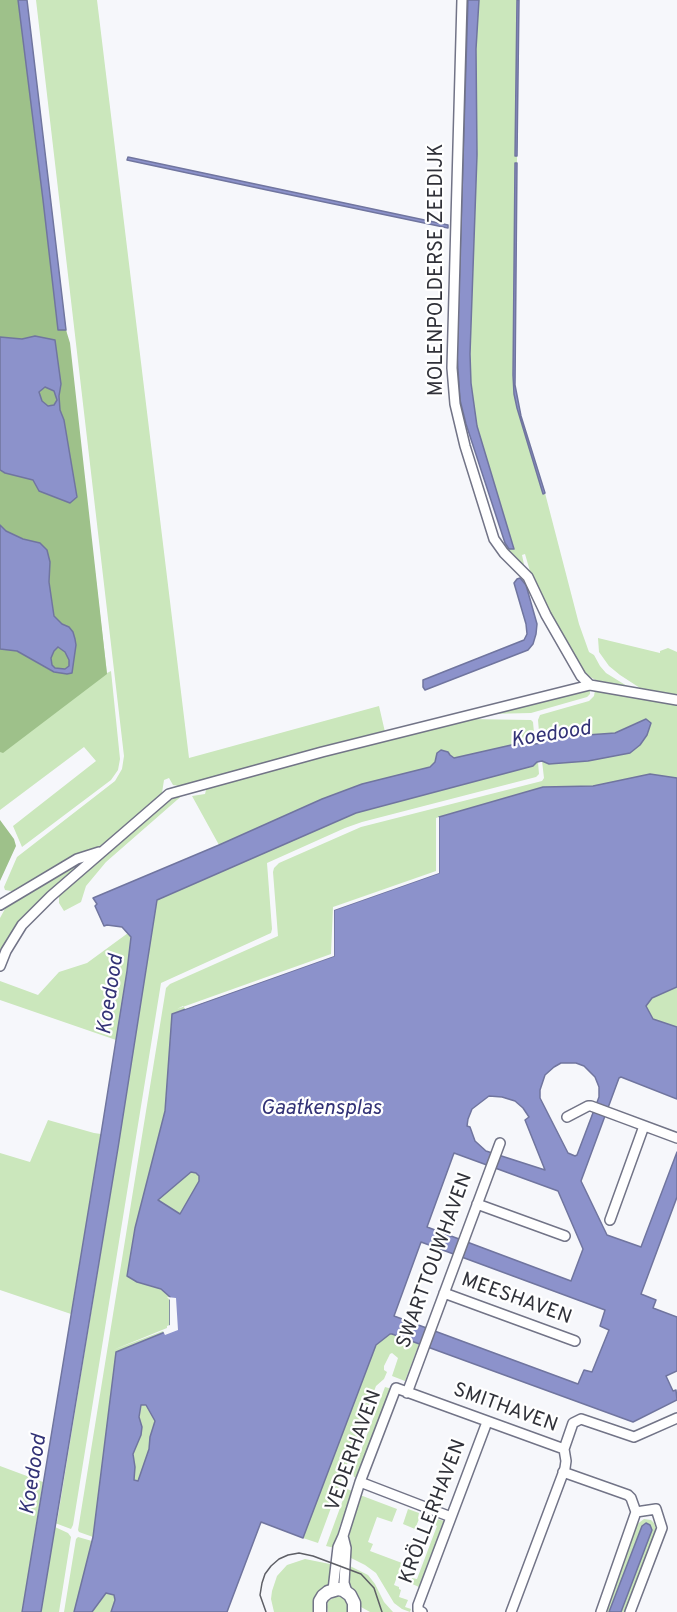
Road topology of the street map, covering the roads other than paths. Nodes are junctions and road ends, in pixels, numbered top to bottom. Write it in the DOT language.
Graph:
graph roads {
  1 [pos="462,0"];
  2 [pos="590,685"];
  3 [pos="677,700"];
  4 [pos="101,851"];
  5 [pos="0,905"];
  6 [pos="0,966"];
  7 [pos="567,1117"];
  8 [pos="644,1126"];
  9 [pos="677,1138"];
  10 [pos="498,1147"];
  11 [pos="477,1204"];
  12 [pos="610,1220"];
  13 [pos="565,1236"];
  14 [pos="444,1293"];
  15 [pos="575,1341"];
  16 [pos="407,1393"];
  17 [pos="677,1418"];
  18 [pos="487,1422"];
  19 [pos="564,1449"];
  20 [pos="563,1472"];
  21 [pos="360,1482"];
  22 [pos="636,1512"];
  23 [pos="451,1517"];
  24 [pos="343,1536"];
  25 [pos="333,1590"];
  26 [pos="347,1592"];
  27 [pos="357,1610"];
  28 [pos="320,1612"];
  29 [pos="422,1612"];
  30 [pos="511,1612"];
  31 [pos="601,1612"];
  32 [pos="630,1612"];
  1 -- 2 [label="street, MOLENPOLDERSE ZEEDIJK"];
  2 -- 3 [label="street"];
  2 -- 4 [label="street"];
  4 -- 5 [label="street"];
  4 -- 6 [label="street"];
  7 -- 8 [label="street"];
  8 -- 9 [label="street"];
  8 -- 12 [label="street"];
  10 -- 11 [label="street, SWARTTOUWHAVEN"];
  11 -- 13 [label="street"];
  11 -- 14 [label="street, SWARTTOUWHAVEN"];
  14 -- 15 [label="street, MEESHAVEN"];
  14 -- 16 [label="street, SWARTTOUWHAVEN"];
  16 -- 18 [label="street, SMITHAVEN"];
  16 -- 21 [label="street, VEDERHAVEN"];
  17 -- 19 [label="street"];
  18 -- 19 [label="street, SMITHAVEN"];
  18 -- 23 [label="street, KRÖLLERHAVEN"];
  19 -- 20 [label="street, SMITHAVEN"];
  20 -- 22 [label="street"];
  20 -- 30 [label="street, SMITHAVEN"];
  21 -- 23 [label="street"];
  21 -- 24 [label="street, VEDERHAVEN"];
  22 -- 31 [label="street"];
  22 -- 32 [label="street"];
  23 -- 29 [label="street, KRÖLLERHAVEN"];
  24 -- 25 [label="street, VEDERHAVEN"];
  24 -- 26 [label="street, VEDERHAVEN"];
  25 -- 26 [label="street"];
  25 -- 28 [label="street"];
  26 -- 27 [label="street"];
}
